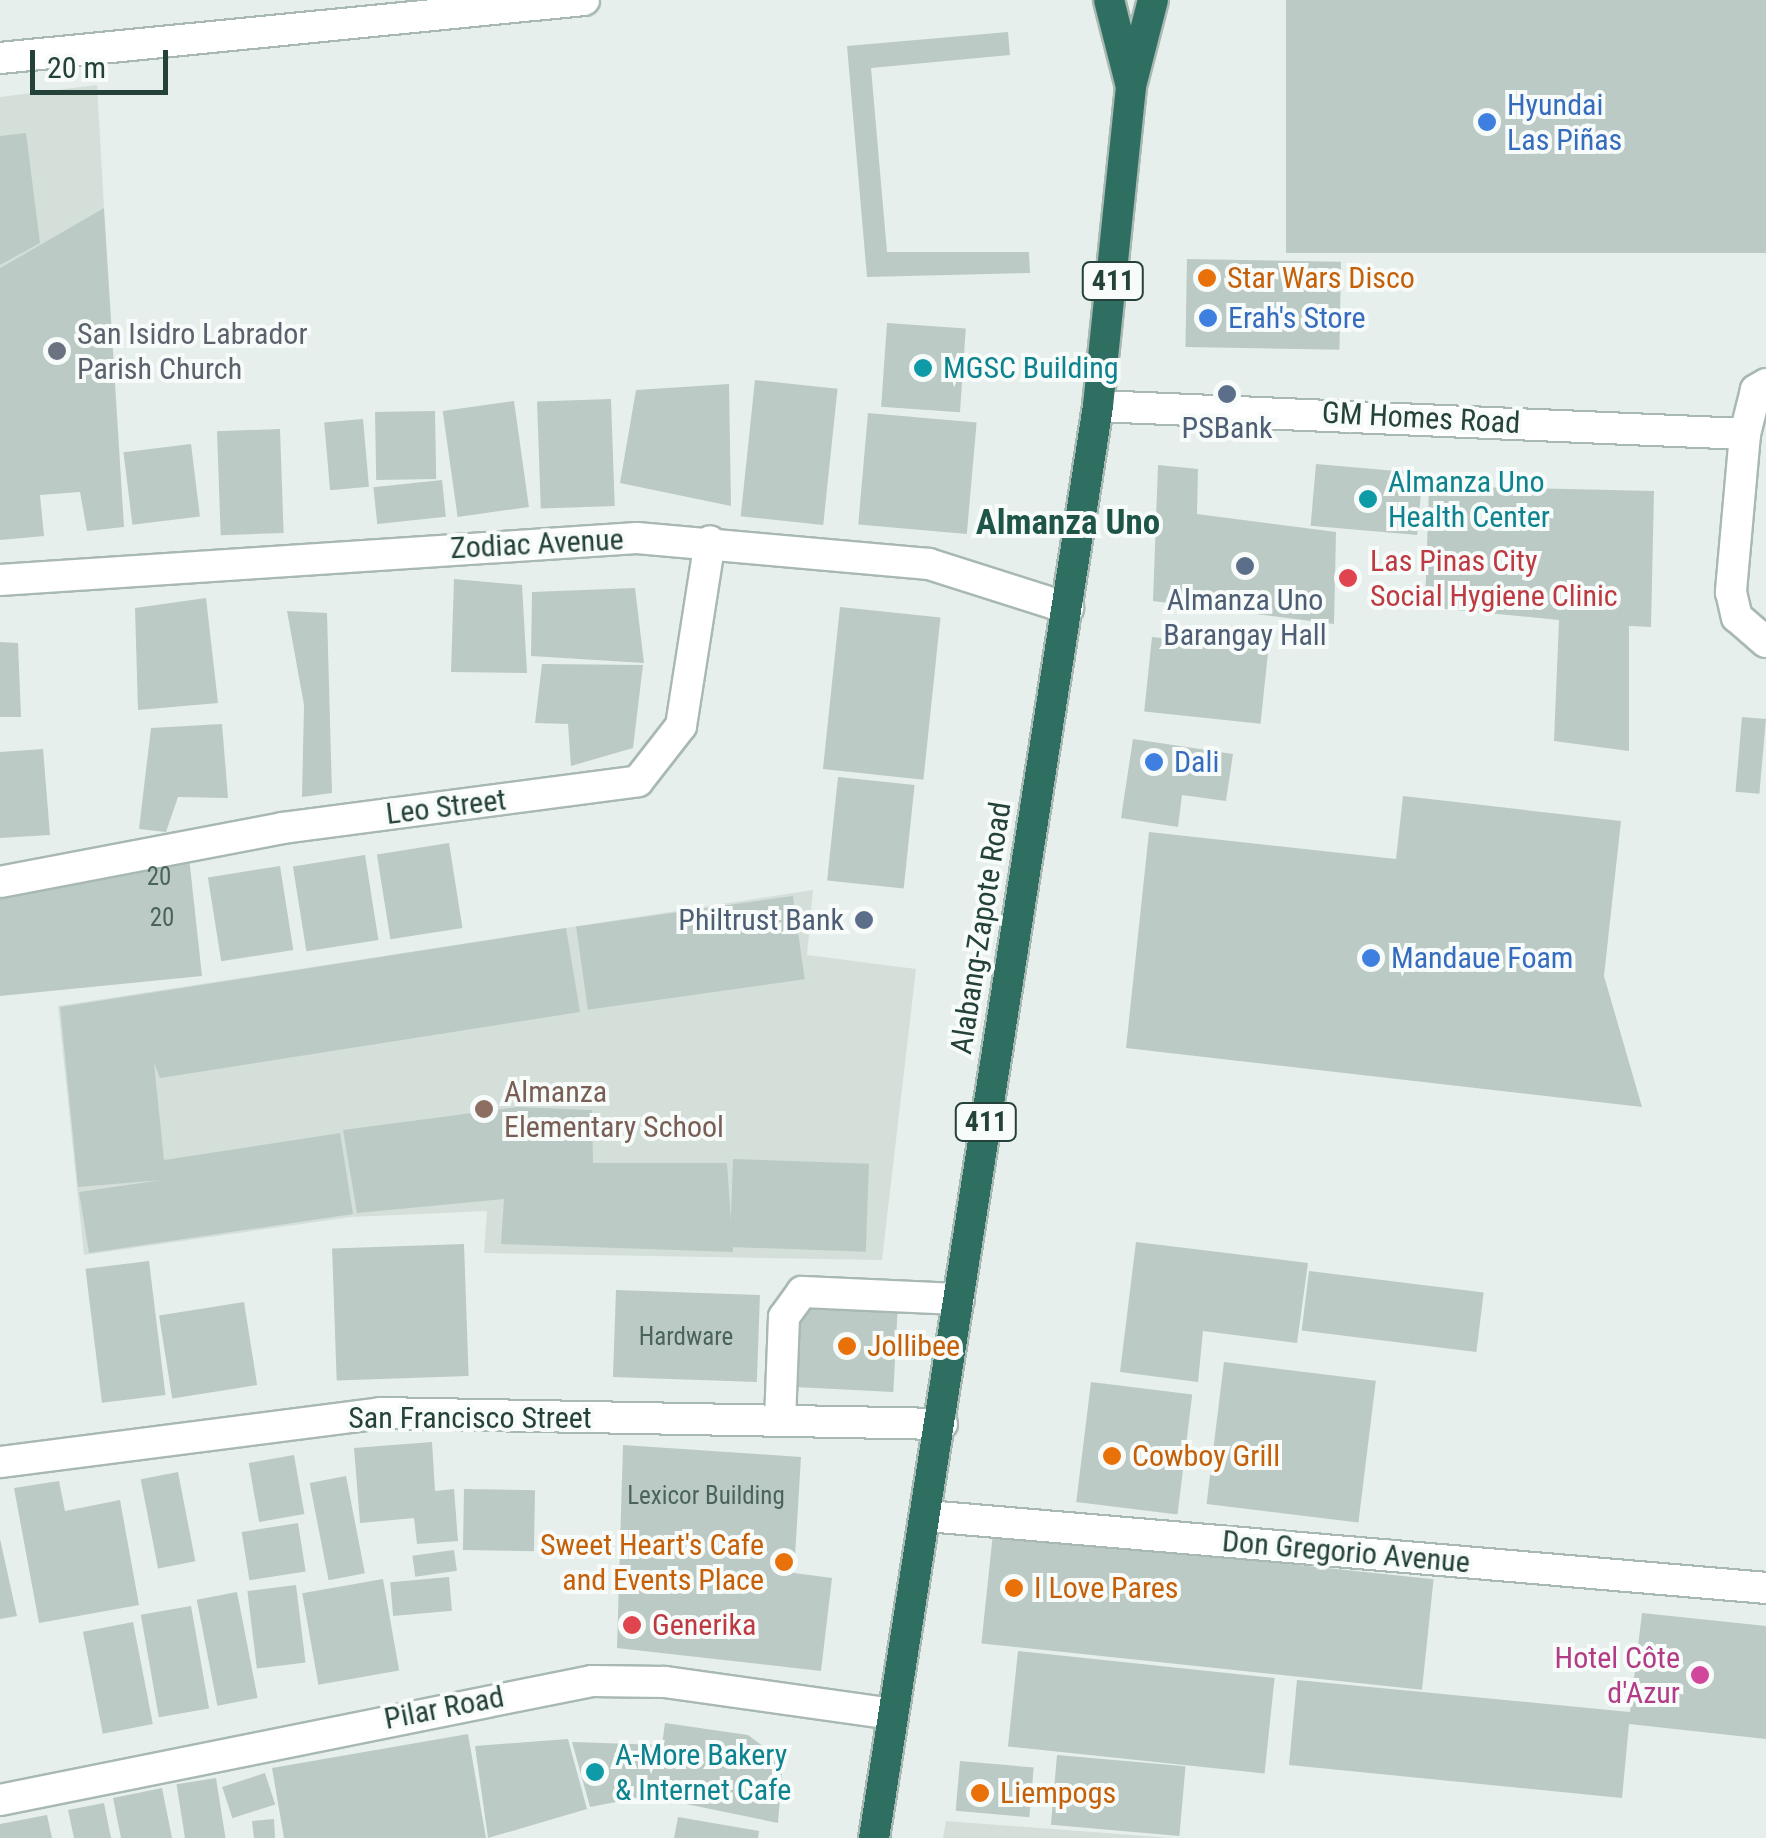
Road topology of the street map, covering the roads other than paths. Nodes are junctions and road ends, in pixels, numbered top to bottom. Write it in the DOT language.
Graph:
graph roads {
  1 [pos="584,0"];
  2 [pos="1109,0"];
  3 [pos="1153,0"];
  4 [pos="0,58"];
  5 [pos="1131,86"];
  6 [pos="1761,387"];
  7 [pos="1098,406"];
  8 [pos="1745,434"];
  9 [pos="710,541"];
  10 [pos="0,580"];
  11 [pos="1068,608"];
  12 [pos="1766,642"];
  13 [pos="0,882"];
  14 [pos="960,1299"];
  15 [pos="780,1421"];
  16 [pos="942,1424"];
  17 [pos="0,1462"];
  18 [pos="927,1516"];
  19 [pos="1766,1588"];
  20 [pos="893,1714"];
  21 [pos="0,1800"];
  22 [pos="874,1838"];
  1 -- 4 [label="street"];
  2 -- 5 [label="highway, Alabang-Zapote Road / 411"];
  3 -- 5 [label="highway, Alabang-Zapote Road / 411"];
  5 -- 7 [label="highway, Alabang-Zapote Road / 411"];
  6 -- 8 [label="street"];
  7 -- 8 [label="street, GM Homes Road"];
  7 -- 11 [label="highway, Alabang-Zapote Road / 411"];
  8 -- 12 [label="street"];
  9 -- 10 [label="street, Zodiac Avenue"];
  9 -- 11 [label="street, Zodiac Avenue"];
  9 -- 13 [label="street, Leo Street"];
  11 -- 14 [label="highway, Alabang-Zapote Road / 411"];
  14 -- 15 [label="street"];
  14 -- 16 [label="highway, Alabang-Zapote Road / 411"];
  15 -- 16 [label="street, San Francisco Street"];
  15 -- 17 [label="street, San Francisco Street"];
  16 -- 18 [label="highway, Alabang-Zapote Road / 411"];
  18 -- 19 [label="street, Don Gregorio Avenue"];
  18 -- 20 [label="highway, Alabang-Zapote Road / 411"];
  20 -- 21 [label="street, Pilar Road"];
  20 -- 22 [label="highway, Alabang-Zapote Road / 411"];
}
